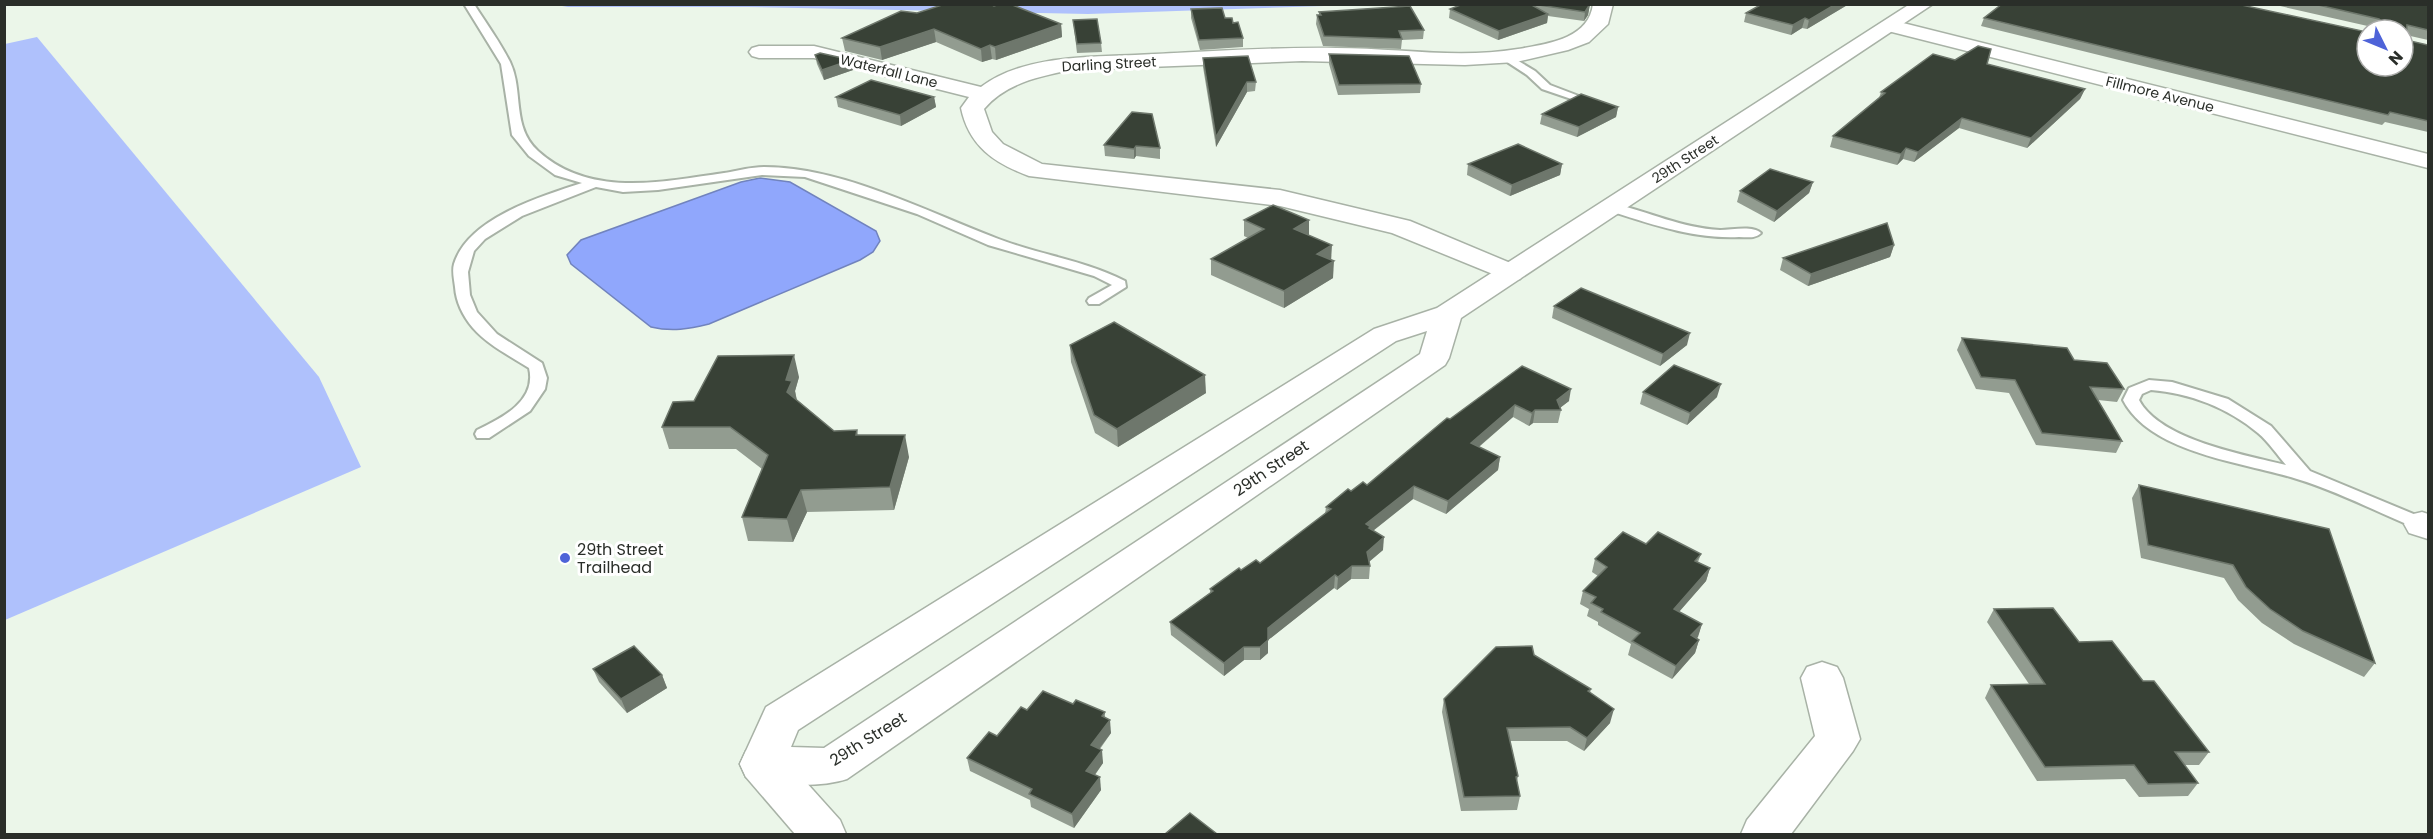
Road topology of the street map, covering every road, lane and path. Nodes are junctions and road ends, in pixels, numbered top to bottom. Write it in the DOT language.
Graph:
graph roads {
  1 [pos="469,4"];
  2 [pos="1603,4"];
  3 [pos="1924,4"];
  4 [pos="1891,26"];
  5 [pos="759,52"];
  6 [pos="1505,56"];
  7 [pos="982,94"];
  8 [pos="1586,101"];
  9 [pos="2428,161"];
  10 [pos="595,183"];
  11 [pos="1612,207"];
  12 [pos="1754,233"];
  13 [pos="1510,273"];
  14 [pos="1094,301"];
  15 [pos="1447,314"];
  16 [pos="483,434"];
  17 [pos="2304,475"];
  18 [pos="2425,526"];
  19 [pos="1822,678"];
  20 [pos="762,764"];
  21 [pos="823,834"];
  22 [pos="1764,834"];
  1 -- 10 [label="lane"];
  2 -- 6 [label="street, Darling Street"];
  3 -- 4 [label="street, 29th Street"];
  4 -- 9 [label="street, Fillmore Avenue"];
  4 -- 11 [label="street, 29th Street"];
  5 -- 7 [label="street, Waterfall Lane"];
  6 -- 7 [label="street, Darling Street"];
  6 -- 8 [label="lane"];
  7 -- 13 [label="street"];
  10 -- 14 [label="lane"];
  10 -- 16 [label="lane"];
  11 -- 12 [label="lane"];
  11 -- 13 [label="street, 29th Street"];
  13 -- 15 [label="street, 29th Street"];
  15 -- 20 [label="street, 29th Street"];
  15 -- 20 [label="street, 29th Street"];
  17 -- 17 [label="lane"];
  17 -- 18 [label="lane"];
  19 -- 22 [label="street"];
  20 -- 21 [label="street"];
}
